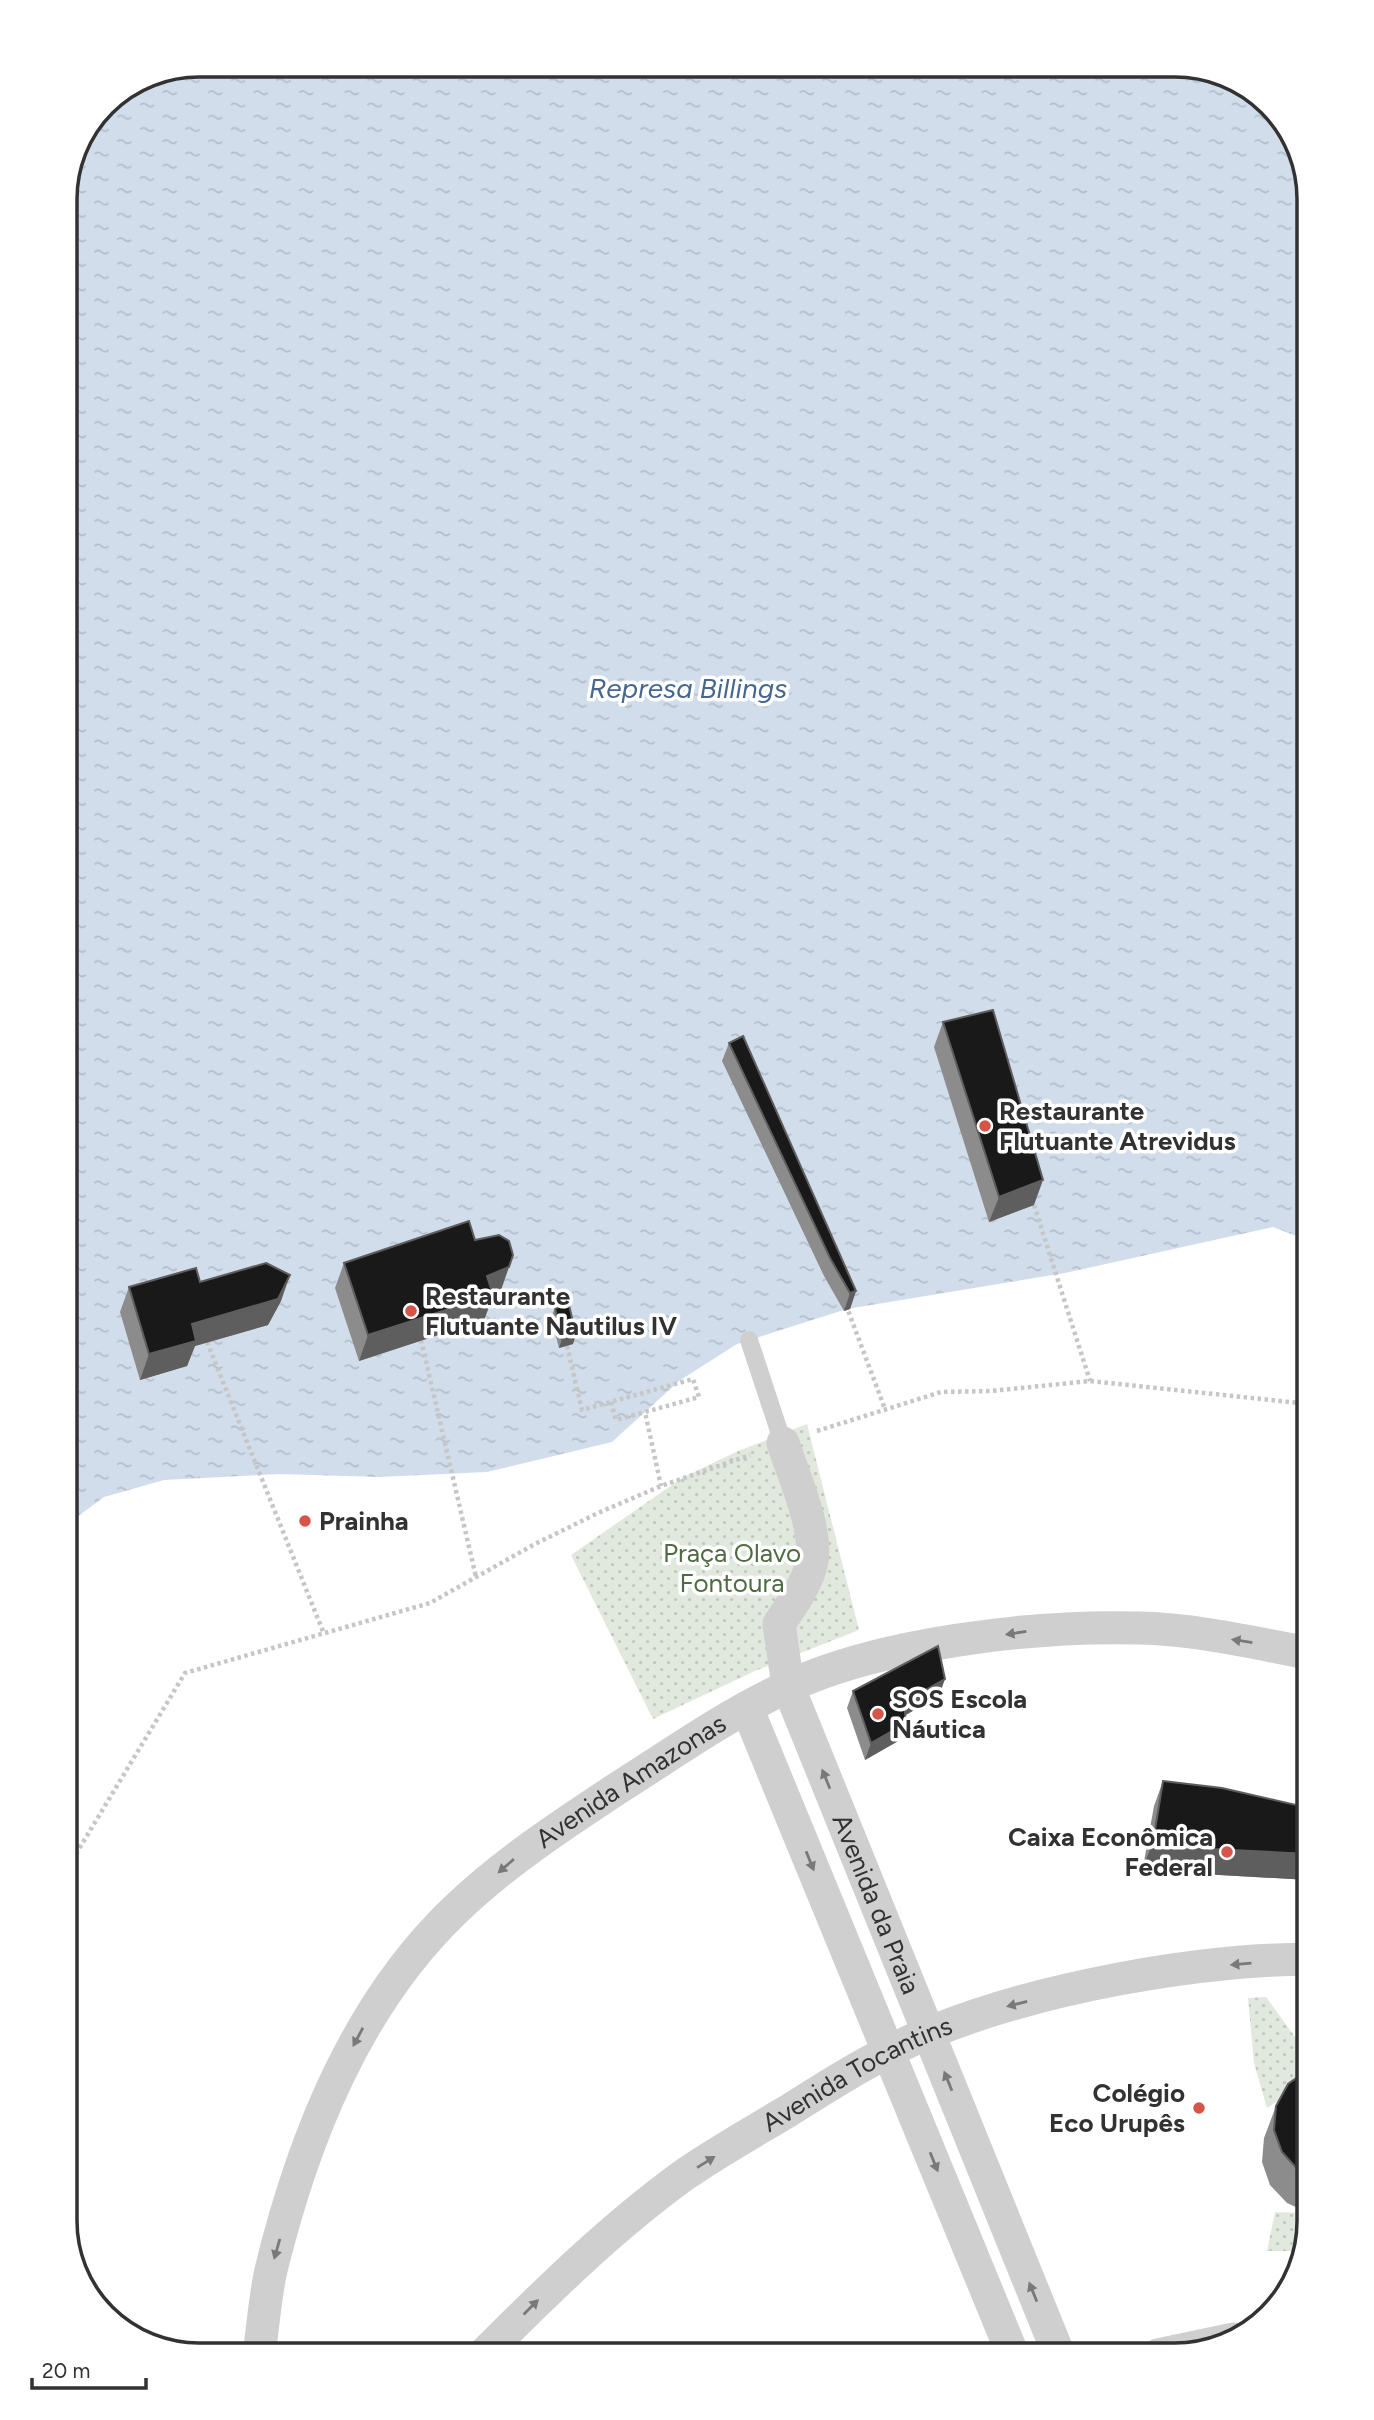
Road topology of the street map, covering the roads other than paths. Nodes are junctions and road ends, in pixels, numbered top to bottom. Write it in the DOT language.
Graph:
graph roads {
  1 [pos="749,1340"];
  2 [pos="783,1443"];
  3 [pos="1297,1651"];
  4 [pos="788,1686"];
  5 [pos="747,1708"];
  6 [pos="1297,1960"];
  7 [pos="929,2033"];
  8 [pos="889,2053"];
  9 [pos="261,2343"];
  10 [pos="495,2343"];
  11 [pos="1008,2343"];
  12 [pos="1054,2343"];
  1 -- 2 [label="lane"];
  2 -- 4 [label="street, Avenida da Praia"];
  3 -- 4 [label="street, Avenida Amazonas, one-way"];
  4 -- 5 [label="street, Avenida Amazonas"];
  7 -- 4 [label="street, Avenida da Praia, one-way"];
  5 -- 8 [label="street, Avenida da Praia, one-way"];
  5 -- 9 [label="street, Avenida Amazonas, one-way"];
  6 -- 7 [label="street, Avenida Tocantins, one-way"];
  7 -- 8 [label="street, Avenida Tocantins"];
  12 -- 7 [label="street, Avenida da Praia, one-way"];
  10 -- 8 [label="street, Avenida Tocantins, one-way"];
  8 -- 11 [label="street, Avenida da Praia, one-way"];
}
